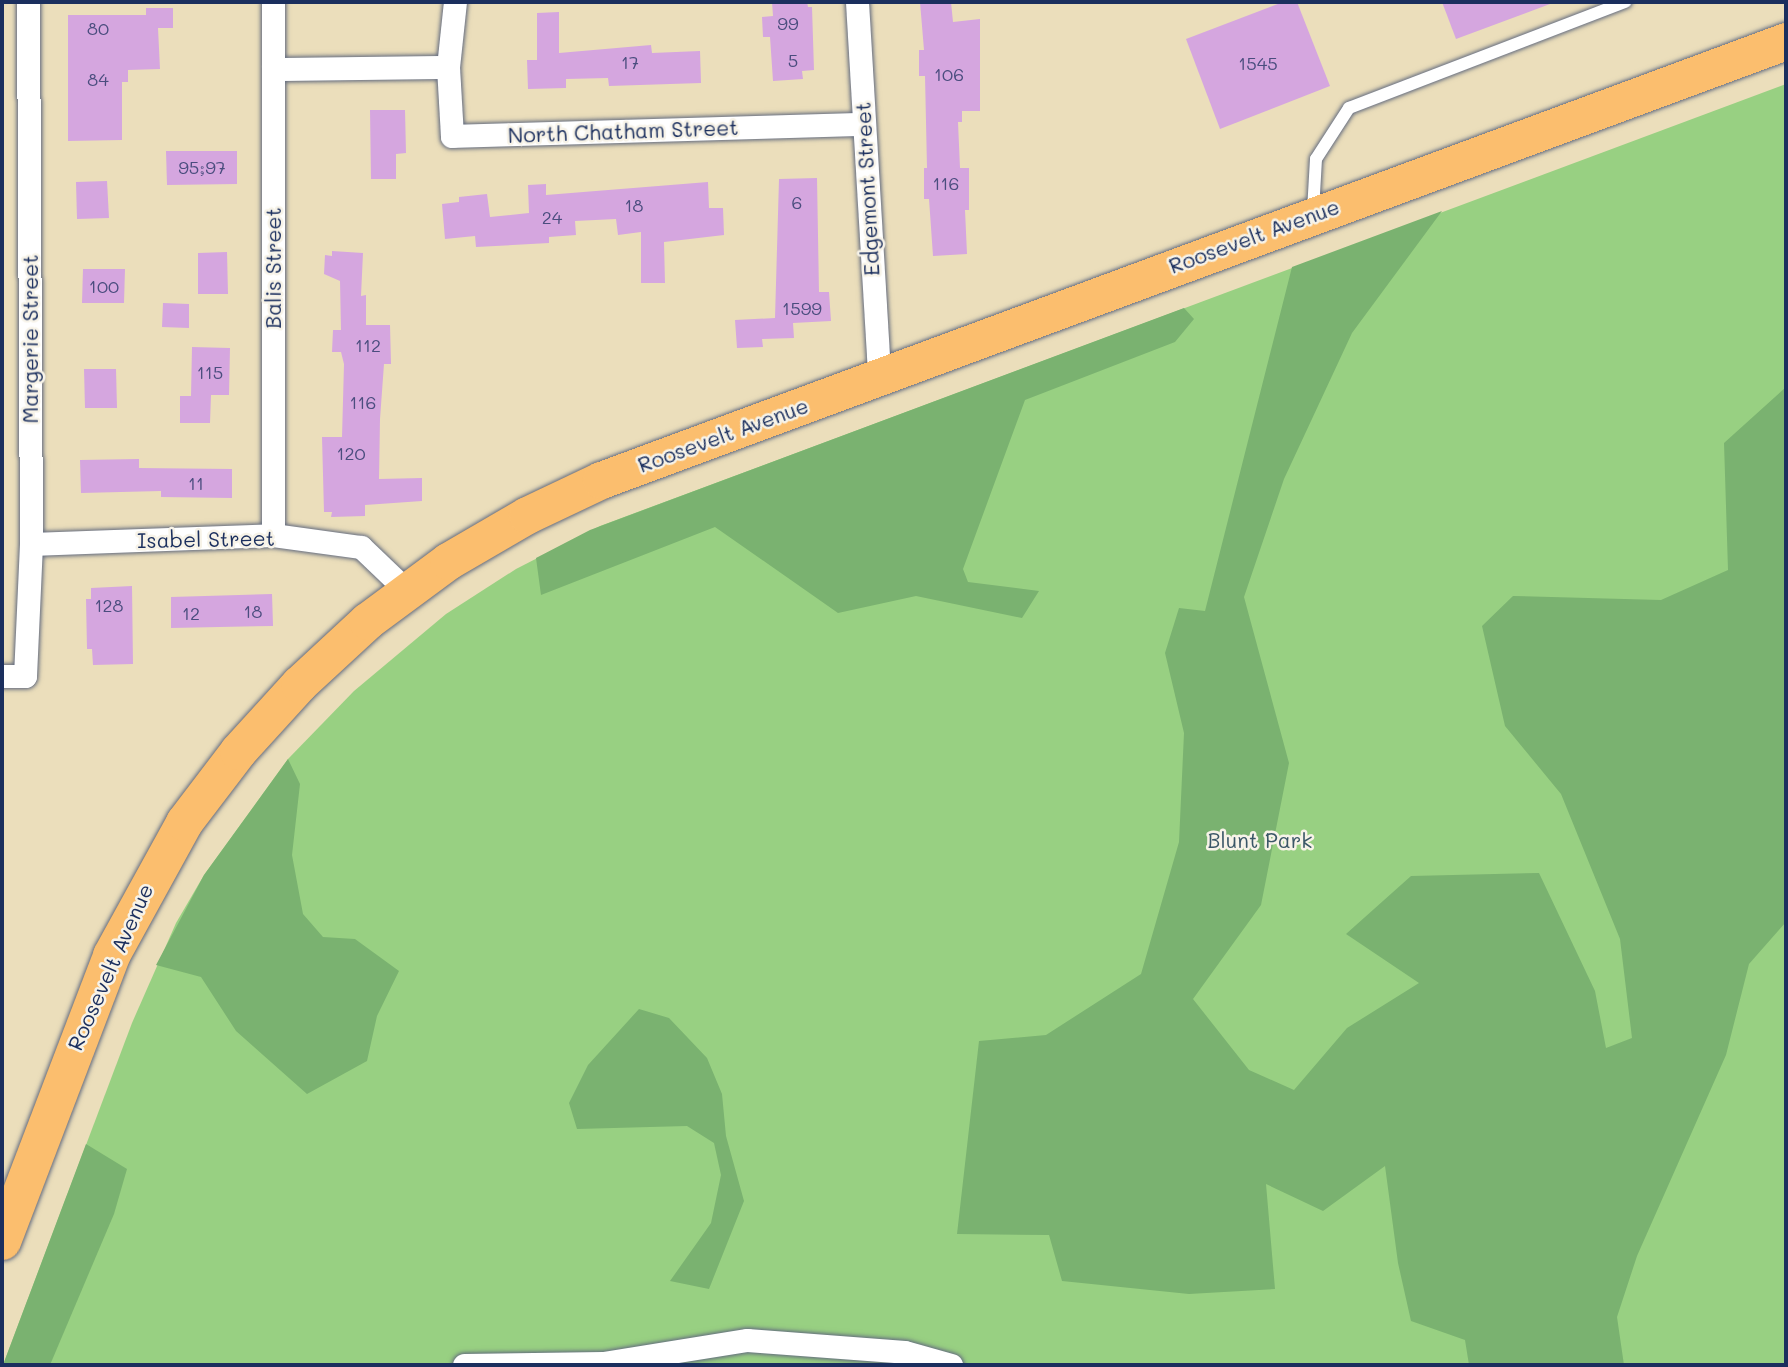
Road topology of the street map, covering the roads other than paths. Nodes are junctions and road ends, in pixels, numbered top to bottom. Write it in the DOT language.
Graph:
graph roads {
  1 [pos="28,2"];
  2 [pos="273,2"];
  3 [pos="455,2"];
  4 [pos="857,2"];
  5 [pos="1625,2"];
  6 [pos="1786,40"];
  7 [pos="448,67"];
  8 [pos="273,69"];
  9 [pos="863,124"];
  10 [pos="1312,215"];
  11 [pos="879,376"];
  12 [pos="273,535"];
  13 [pos="31,544"];
  14 [pos="406,590"];
  15 [pos="2,676"];
  16 [pos="2,1241"];
  17 [pos="464,1365"];
  18 [pos="951,1365"];
  1 -- 13 [label="street, Margerie Street"];
  2 -- 8 [label="street, Balis Street"];
  3 -- 7 [label="street"];
  4 -- 9 [label="street, Edgemont Street"];
  5 -- 10 [label="lane"];
  6 -- 10 [label="main road, Roosevelt Avenue"];
  7 -- 8 [label="street"];
  7 -- 9 [label="street, North Chatham Street"];
  8 -- 12 [label="street, Balis Street"];
  9 -- 11 [label="street, Edgemont Street"];
  10 -- 11 [label="main road, Roosevelt Avenue"];
  11 -- 14 [label="main road, Roosevelt Avenue"];
  12 -- 13 [label="street, Isabel Street"];
  12 -- 14 [label="street, Isabel Street"];
  13 -- 15 [label="street, Margerie Street"];
  14 -- 16 [label="main road, Roosevelt Avenue"];
  17 -- 18 [label="street"];
}
